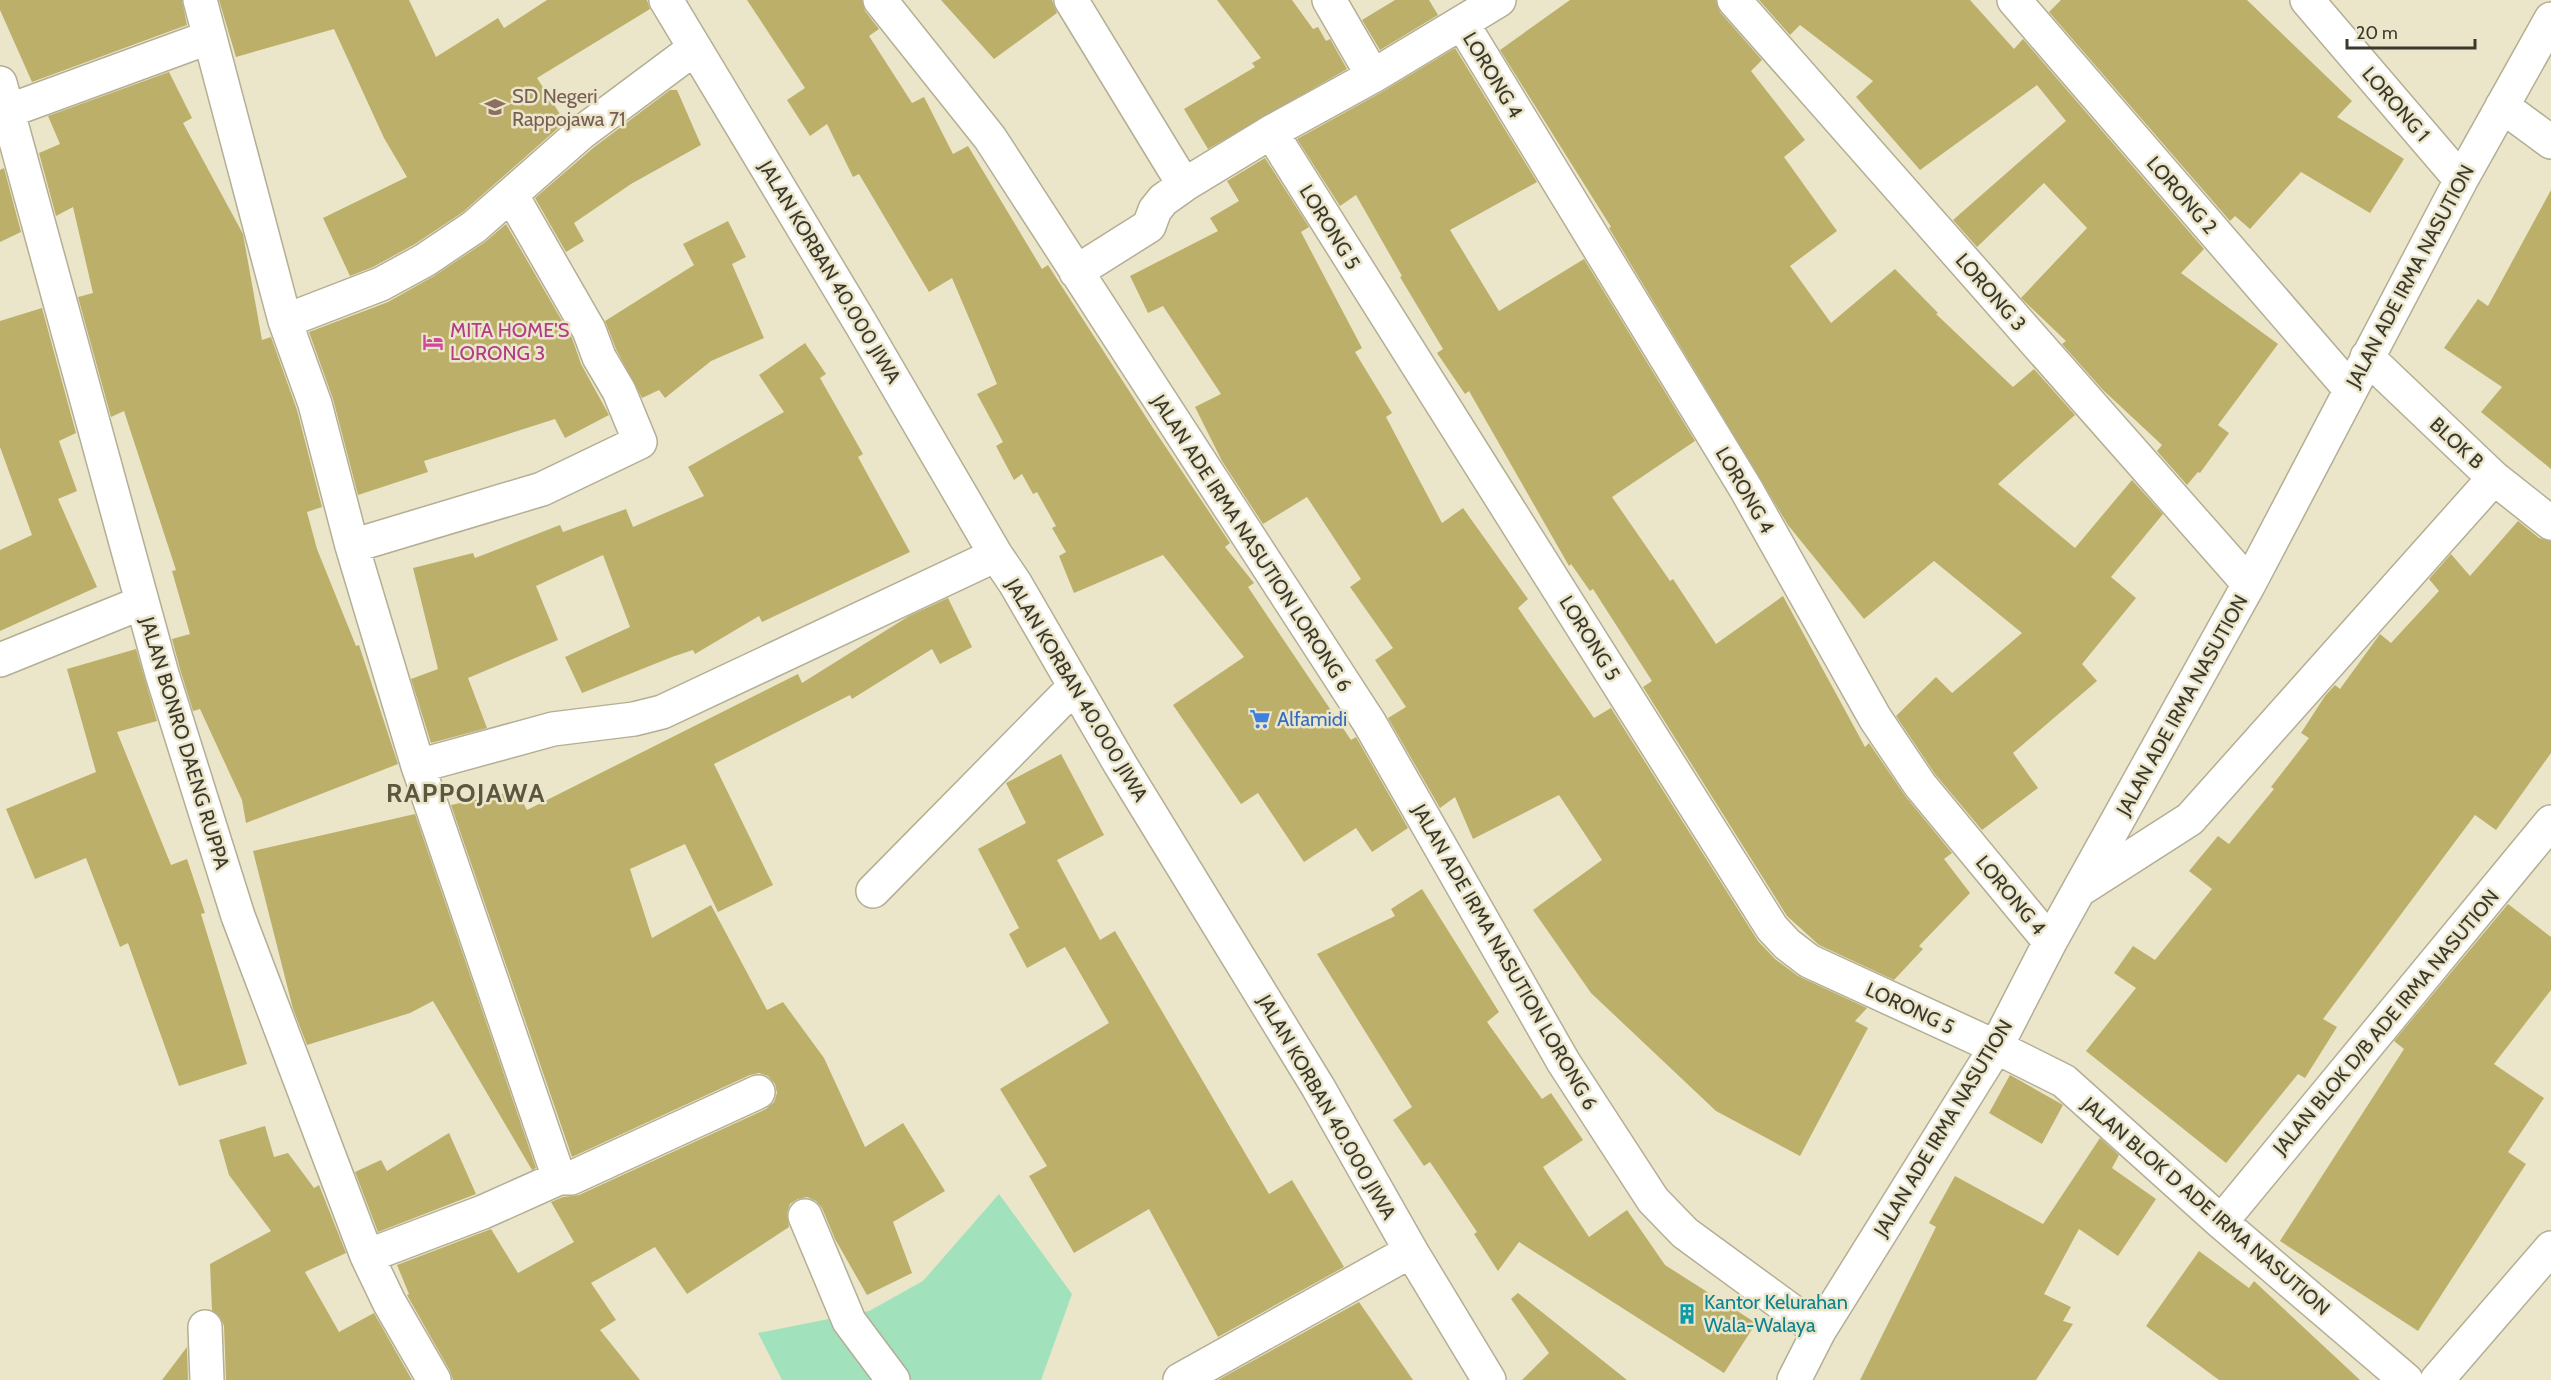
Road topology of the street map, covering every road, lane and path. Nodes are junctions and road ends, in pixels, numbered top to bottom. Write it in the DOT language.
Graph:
graph roads {
  1 [pos="200,0"];
  2 [pos="666,0"];
  3 [pos="880,0"];
  4 [pos="1071,0"];
  5 [pos="1329,0"];
  6 [pos="1498,0"];
  7 [pos="1734,0"];
  8 [pos="2014,0"];
  9 [pos="2307,0"];
  10 [pos="2551,19"];
  11 [pos="1462,23"];
  12 [pos="210,37"];
  13 [pos="695,48"];
  14 [pos="1373,76"];
  15 [pos="2502,106"];
  16 [pos="6,118"];
  17 [pos="1271,132"];
  18 [pos="2551,142"];
  19 [pos="2461,180"];
  20 [pos="1184,185"];
  21 [pos="512,196"];
  22 [pos="1076,272"];
  23 [pos="285,321"];
  24 [pos="2367,357"];
  25 [pos="2350,389"];
  26 [pos="2494,478"];
  27 [pos="2551,523"];
  28 [pos="352,546"];
  29 [pos="996,555"];
  30 [pos="2249,584"];
  31 [pos="141,603"];
  32 [pos="0,660"];
  33 [pos="1075,686"];
  34 [pos="418,766"];
  35 [pos="2551,822"];
  36 [pos="873,891"];
  37 [pos="2079,891"];
  38 [pos="2050,942"];
  39 [pos="1996,1047"];
  40 [pos="758,1092"];
  41 [pos="559,1178"];
  42 [pos="805,1216"];
  43 [pos="2221,1222"];
  44 [pos="2551,1248"];
  45 [pos="1411,1251"];
  46 [pos="367,1256"];
  47 [pos="205,1327"];
  48 [pos="1819,1331"];
  49 [pos="207,1380"];
  50 [pos="434,1380"];
  51 [pos="893,1380"];
  52 [pos="1180,1380"];
  53 [pos="1489,1380"];
  54 [pos="1794,1380"];
  55 [pos="2406,1380"];
  56 [pos="2438,1380"];
  1 -- 12 [label="street"];
  2 -- 13 [label="street, JALAN KORBAN 40.000 JIWA"];
  3 -- 22 [label="street, JALAN ADE IRMA NASUTION LORONG 6"];
  4 -- 20 [label="street"];
  5 -- 14 [label="street"];
  6 -- 11 [label="street"];
  7 -- 30 [label="street, LORONG 3"];
  8 -- 25 [label="street, LORONG 2"];
  9 -- 19 [label="street, LORONG 1"];
  10 -- 15 [label="street, JALAN ADE IRMA NASUTION"];
  11 -- 14 [label="street"];
  11 -- 38 [label="street, LORONG 4"];
  12 -- 16 [label="street"];
  12 -- 23 [label="street"];
  13 -- 21 [label="street"];
  13 -- 29 [label="street, JALAN KORBAN 40.000 JIWA"];
  14 -- 17 [label="street"];
  15 -- 18 [label="street"];
  15 -- 19 [label="street, JALAN ADE IRMA NASUTION"];
  16 -- 31 [label="street, JALAN BONRO DAENG RUPPA"];
  17 -- 20 [label="street"];
  17 -- 39 [label="street, LORONG 5"];
  19 -- 24 [label="street, JALAN ADE IRMA NASUTION"];
  20 -- 22 [label="street"];
  21 -- 23 [label="street"];
  21 -- 28 [label="street"];
  22 -- 48 [label="street, JALAN ADE IRMA NASUTION LORONG 6"];
  23 -- 28 [label="street"];
  24 -- 25 [label="street, JALAN ADE IRMA NASUTION"];
  24 -- 26 [label="street, BLOK B"];
  25 -- 30 [label="street, JALAN ADE IRMA NASUTION"];
  26 -- 27 [label="street, BLOK B"];
  26 -- 37 [label="street"];
  28 -- 34 [label="street"];
  29 -- 33 [label="street, JALAN KORBAN 40.000 JIWA"];
  29 -- 34 [label="street"];
  30 -- 37 [label="street, JALAN ADE IRMA NASUTION"];
  31 -- 32 [label="street"];
  31 -- 46 [label="street, JALAN BONRO DAENG RUPPA"];
  33 -- 36 [label="street"];
  33 -- 45 [label="street, JALAN KORBAN 40.000 JIWA"];
  34 -- 41 [label="street"];
  35 -- 43 [label="street, JALAN BLOK D/B ADE IRMA NASUTION"];
  37 -- 38 [label="street, JALAN ADE IRMA NASUTION"];
  38 -- 39 [label="street, JALAN ADE IRMA NASUTION"];
  39 -- 43 [label="street, JALAN BLOK D ADE IRMA NASUTION"];
  39 -- 48 [label="street, JALAN ADE IRMA NASUTION"];
  40 -- 41 [label="street"];
  41 -- 46 [label="street"];
  42 -- 51 [label="street"];
  43 -- 55 [label="street, JALAN BLOK D ADE IRMA NASUTION"];
  44 -- 56 [label="street"];
  45 -- 52 [label="street"];
  45 -- 53 [label="street, JALAN KORBAN 40.000 JIWA"];
  46 -- 50 [label="street, JALAN BONRO DAENG RUPPA"];
  47 -- 49 [label="street"];
  48 -- 54 [label="street, JALAN ADE IRMA NASUTION"];
}
